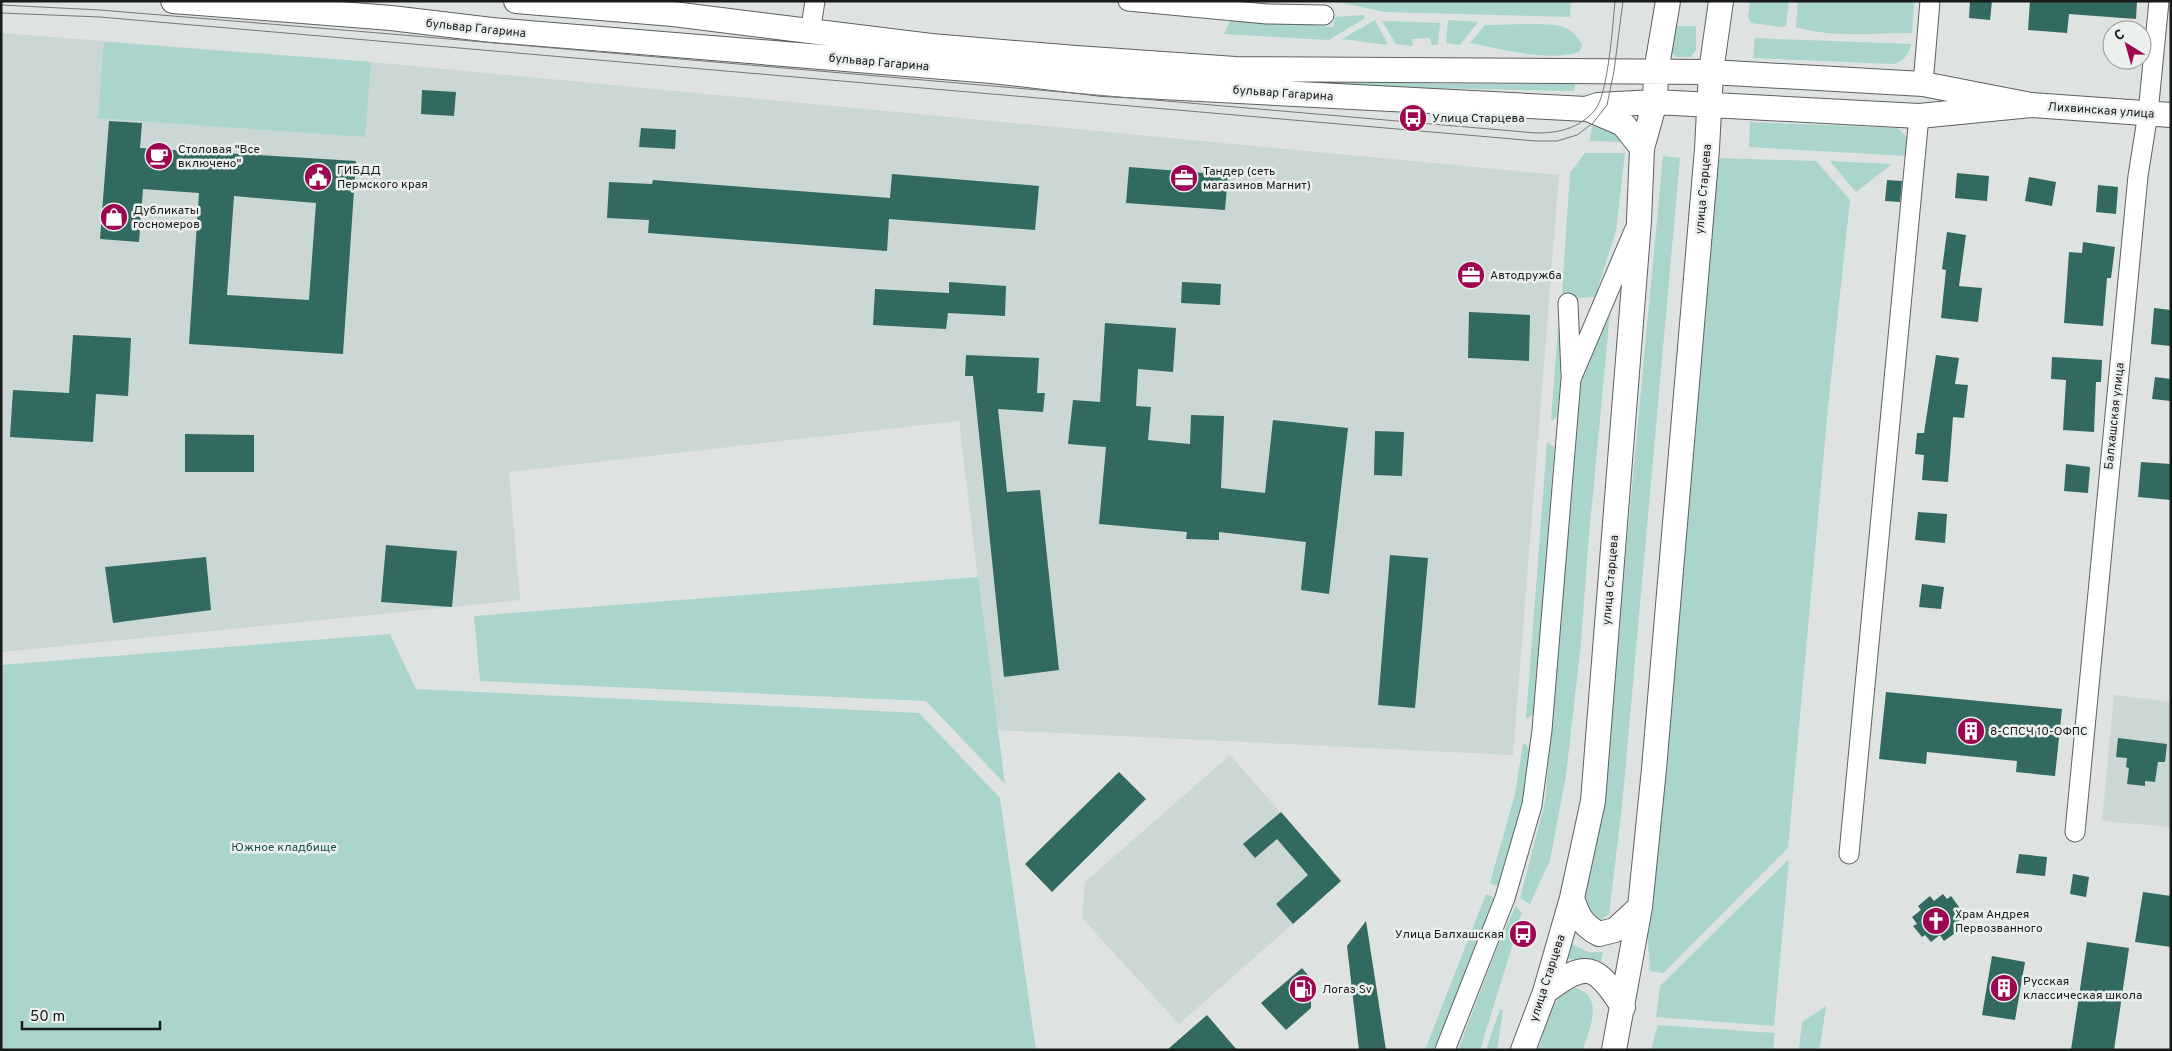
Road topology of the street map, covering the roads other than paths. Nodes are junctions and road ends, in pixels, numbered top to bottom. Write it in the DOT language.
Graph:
graph roads {
  1 [pos="173,1"];
  2 [pos="516,1"];
  3 [pos="815,1"];
  4 [pos="1128,1"];
  5 [pos="1668,1"];
  6 [pos="1721,1"];
  7 [pos="1930,1"];
  8 [pos="2159,1"];
  9 [pos="199,2"];
  10 [pos="1324,15"];
  11 [pos="810,33"];
  12 [pos="1098,60"];
  13 [pos="1656,72"];
  14 [pos="1711,72"];
  15 [pos="1089,82"];
  16 [pos="1923,84"];
  17 [pos="1655,102"];
  18 [pos="1710,104"];
  19 [pos="2031,105"];
  20 [pos="1586,109"];
  21 [pos="2159,114"];
  22 [pos="1919,116"];
  23 [pos="1642,148"];
  24 [pos="1639,221"];
  25 [pos="1568,303"];
  26 [pos="1571,379"];
  27 [pos="2075,832"];
  28 [pos="1849,854"];
  29 [pos="1572,898"];
  30 [pos="1640,907"];
  31 [pos="1545,992"];
  32 [pos="1623,1007"];
  33 [pos="1445,1050"];
  34 [pos="1523,1050"];
  35 [pos="1614,1050"];
  1 -- 9 [label="main road, бульвар Гагарина"];
  2 -- 11 [label="main road, бульвар Гагарина"];
  3 -- 11 [label="street"];
  4 -- 10 [label="street"];
  5 -- 13 [label="main road"];
  6 -- 14 [label="main road"];
  7 -- 16 [label="street"];
  8 -- 21 [label="street, Балхашская улица"];
  9 -- 15 [label="main road, бульвар Гагарина"];
  11 -- 12 [label="main road, бульвар Гагарина"];
  12 -- 13 [label="main road, бульвар Гагарина"];
  12 -- 15 [label="main road"];
  13 -- 14 [label="main road, бульвар Гагарина"];
  13 -- 17 [label="main road, улица Старцева"];
  14 -- 16 [label="main road, бульвар Гагарина"];
  14 -- 18 [label="main road, улица Старцева"];
  15 -- 20 [label="main road, бульвар Гагарина"];
  16 -- 19 [label="main road, бульвар Гагарина"];
  17 -- 18 [label="main road, бульвар Гагарина"];
  17 -- 20 [label="main road, бульвар Гагарина"];
  17 -- 23 [label="main road, улица Старцева"];
  18 -- 22 [label="main road, бульвар Гагарина"];
  18 -- 30 [label="main road, улица Старцева"];
  19 -- 21 [label="main road, Лихвинская улица"];
  19 -- 22 [label="main road, бульвар Гагарина"];
  20 -- 23 [label="main road, бульвар Гагарина"];
  21 -- 27 [label="street, Балхашская улица"];
  22 -- 28 [label="street"];
  23 -- 24 [label="main road, улица Старцева"];
  24 -- 26 [label="street"];
  24 -- 29 [label="main road, улица Старцева"];
  25 -- 26 [label="street"];
  26 -- 33 [label="street"];
  29 -- 30 [label="main road"];
  29 -- 31 [label="main road, улица Старцева"];
  30 -- 32 [label="main road, улица Старцева"];
  31 -- 32 [label="main road"];
  31 -- 34 [label="main road, улица Старцева"];
  32 -- 35 [label="main road, улица Старцева"];
}
